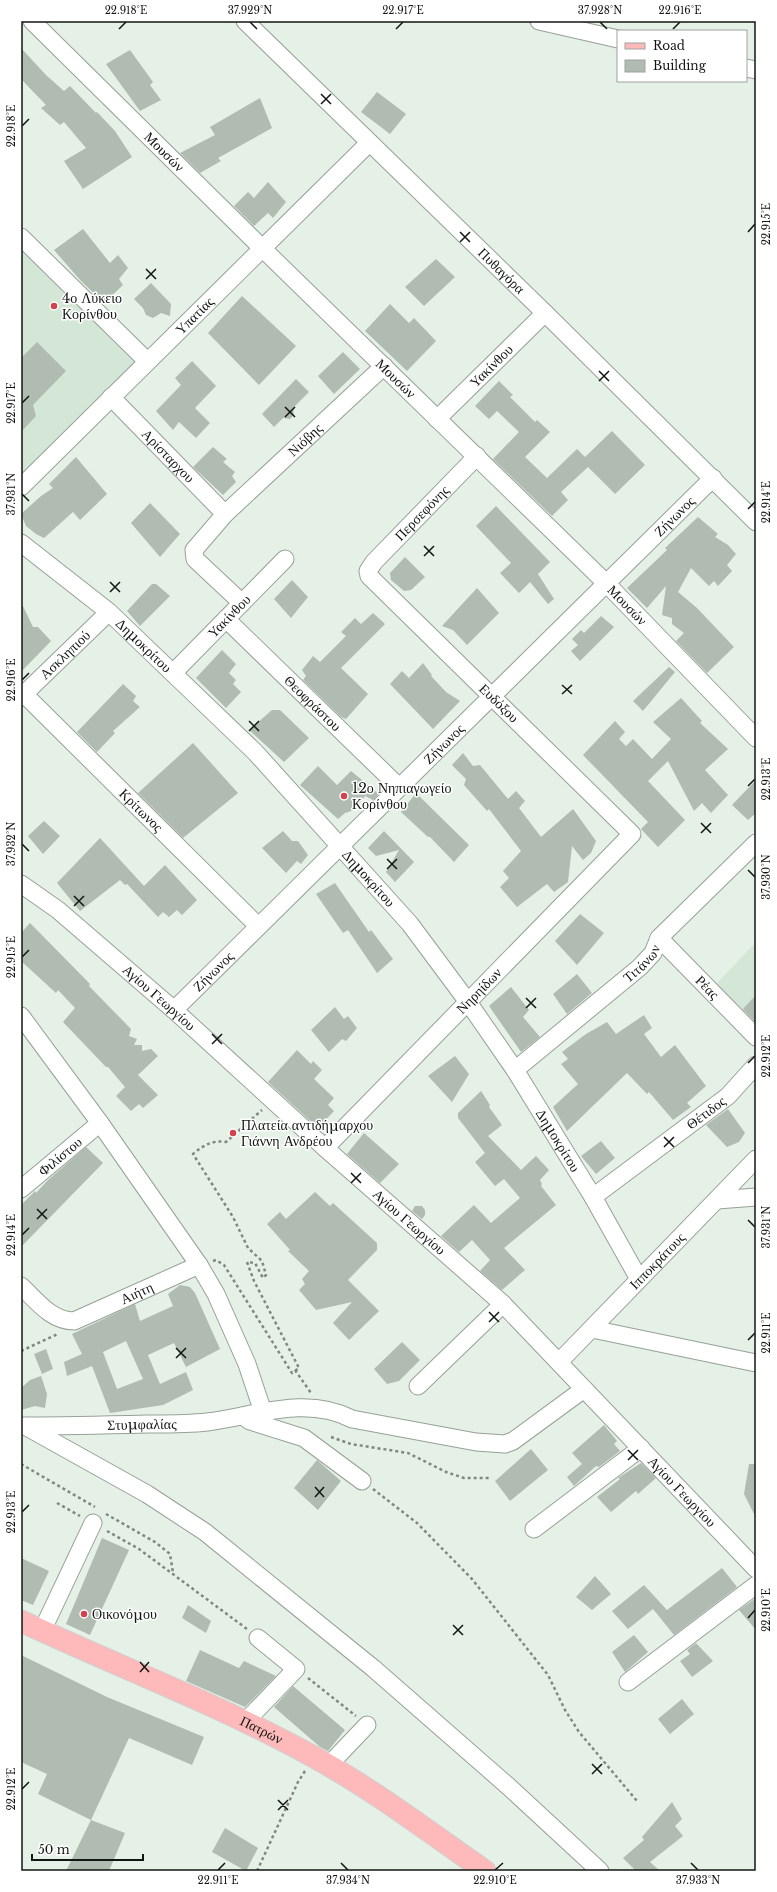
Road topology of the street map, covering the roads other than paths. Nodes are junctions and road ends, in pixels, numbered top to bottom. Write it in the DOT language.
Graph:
graph roads {
  1 [pos="31,21"];
  2 [pos="245,21"];
  3 [pos="539,21"];
  4 [pos="21,30"];
  5 [pos="617,39"];
  6 [pos="369,143"];
  7 [pos="21,237"];
  8 [pos="263,249"];
  9 [pos="545,313"];
  10 [pos="147,361"];
  11 [pos="384,366"];
  12 [pos="111,397"];
  13 [pos="437,419"];
  14 [pos="477,456"];
  15 [pos="713,478"];
  16 [pos="21,487"];
  17 [pos="225,514"];
  18 [pos="756,522"];
  19 [pos="21,543"];
  20 [pos="285,559"];
  21 [pos="368,571"];
  22 [pos="606,583"];
  23 [pos="242,603"];
  24 [pos="109,612"];
  25 [pos="226,619"];
  26 [pos="173,674"];
  27 [pos="22,696"];
  28 [pos="492,696"];
  29 [pos="756,738"];
  30 [pos="399,787"];
  31 [pos="632,834"];
  32 [pos="756,843"];
  33 [pos="340,845"];
  34 [pos="21,884"];
  35 [pos="258,926"];
  36 [pos="659,938"];
  37 [pos="468,1002"];
  38 [pos="174,1010"];
  39 [pos="21,1016"];
  40 [pos="756,1037"];
  41 [pos="756,1066"];
  42 [pos="515,1070"];
  43 [pos="100,1123"];
  44 [pos="325,1148"];
  45 [pos="756,1160"];
  46 [pos="21,1189"];
  47 [pos="756,1197"];
  48 [pos="593,1198"];
  49 [pos="717,1200"];
  50 [pos="199,1265"];
  51 [pos="639,1279"];
  52 [pos="21,1286"];
  53 [pos="503,1304"];
  54 [pos="592,1329"];
  55 [pos="559,1362"];
  56 [pos="756,1363"];
  57 [pos="418,1386"];
  58 [pos="584,1388"];
  59 [pos="263,1412"];
  60 [pos="243,1416"];
  61 [pos="23,1426"];
  62 [pos="641,1448"];
  63 [pos="362,1481"];
  64 [pos="93,1523"];
  65 [pos="534,1529"];
  66 [pos="756,1569"];
  67 [pos="756,1585"];
  68 [pos="21,1621"];
  69 [pos="42,1631"];
  70 [pos="258,1638"];
  71 [pos="628,1682"];
  72 [pos="245,1722"];
  73 [pos="367,1725"];
  74 [pos="321,1761"];
  75 [pos="484,1871"];
  76 [pos="600,1871"];
  1 -- 4 [label="street"];
  1 -- 8 [label="street, Μουσών"];
  2 -- 6 [label="street, Πυθαγόρα"];
  3 -- 5 [label="street"];
  6 -- 8 [label="street, Υπατίας"];
  6 -- 9 [label="street, Πυθαγόρα"];
  7 -- 10 [label="street"];
  8 -- 10 [label="street, Υπατίας"];
  8 -- 11 [label="street, Μουσών"];
  9 -- 13 [label="street, Υακίνθου"];
  9 -- 15 [label="street, Πυθαγόρα"];
  10 -- 12 [label="street, Υπατίας"];
  11 -- 13 [label="street, Μουσών"];
  11 -- 17 [label="street, Νιόβης"];
  12 -- 16 [label="street, Υπατίας"];
  12 -- 17 [label="street, Αρίσταρχου"];
  13 -- 14 [label="street, Μουσών"];
  14 -- 21 [label="street, Περσεφόνης"];
  14 -- 22 [label="street, Μουσών"];
  15 -- 18 [label="street, Πυθαγόρα"];
  15 -- 22 [label="street, Ζήνωνος"];
  17 -- 23 [label="street, Νιόβης"];
  19 -- 24 [label="street, Δημοκρίτου"];
  20 -- 23 [label="street, Υακίνθου"];
  21 -- 28 [label="street, Ευδόξου"];
  22 -- 28 [label="street, Ζήνωνος"];
  22 -- 29 [label="street, Μουσών"];
  23 -- 25 [label="street, Υακίνθου"];
  24 -- 26 [label="street, Δημοκρίτου"];
  24 -- 27 [label="street, Ασκληπιού"];
  25 -- 26 [label="street, Υακίνθου"];
  25 -- 30 [label="street, Θεοφράστου"];
  26 -- 33 [label="street, Δημοκρίτου"];
  27 -- 35 [label="street, Κρίτωνος"];
  28 -- 30 [label="street, Ζήνωνος"];
  28 -- 31 [label="street, Ευδόξου"];
  30 -- 33 [label="street, Ζήνωνος"];
  31 -- 37 [label="street, Νηρηίδων"];
  32 -- 36 [label="street, Τιτάνων"];
  33 -- 35 [label="street, Ζήνωνος"];
  33 -- 37 [label="street, Δημοκρίτου"];
  34 -- 38 [label="street, Αγίου Γεωργίου"];
  35 -- 38 [label="street, Ζήνωνος"];
  36 -- 40 [label="street, Ρέας"];
  36 -- 42 [label="street, Τιτάνων"];
  37 -- 42 [label="street, Δημοκρίτου"];
  37 -- 44 [label="street, Νηρηίδων"];
  38 -- 44 [label="street, Αγίου Γεωργίου"];
  39 -- 43 [label="street"];
  41 -- 48 [label="street, Θέτιδος"];
  42 -- 48 [label="street, Δημοκρίτου"];
  43 -- 46 [label="street, Φιλίστου"];
  43 -- 50 [label="street"];
  44 -- 53 [label="street, Αγίου Γεωργίου"];
  45 -- 49 [label="street, Ιπποκράτους"];
  47 -- 49 [label="street"];
  48 -- 51 [label="street, Δημοκρίτου"];
  49 -- 51 [label="street, Ιπποκράτους"];
  50 -- 52 [label="street, Αιήτη"];
  50 -- 59 [label="street"];
  51 -- 54 [label="street, Ιπποκράτους"];
  53 -- 55 [label="street, Αγίου Γεωργίου"];
  53 -- 57 [label="street"];
  54 -- 55 [label="street, Ιπποκράτους"];
  54 -- 56 [label="street"];
  55 -- 58 [label="street, Αγίου Γεωργίου"];
  58 -- 59 [label="street, Στυμφαλίας"];
  58 -- 62 [label="street, Αγίου Γεωργίου"];
  59 -- 60 [label="street, Στυμφαλίας"];
  60 -- 61 [label="street, Στυμφαλίας"];
  60 -- 63 [label="street"];
  61 -- 76 [label="street"];
  62 -- 65 [label="street"];
  62 -- 66 [label="street, Αγίου Γεωργίου"];
  64 -- 69 [label="street"];
  67 -- 71 [label="street"];
  68 -- 69 [label="main road, Πατρών"];
  69 -- 72 [label="main road, Πατρών"];
  70 -- 72 [label="street"];
  72 -- 74 [label="main road, Πατρών"];
  73 -- 74 [label="street"];
  74 -- 75 [label="main road, Πατρών"];
}
